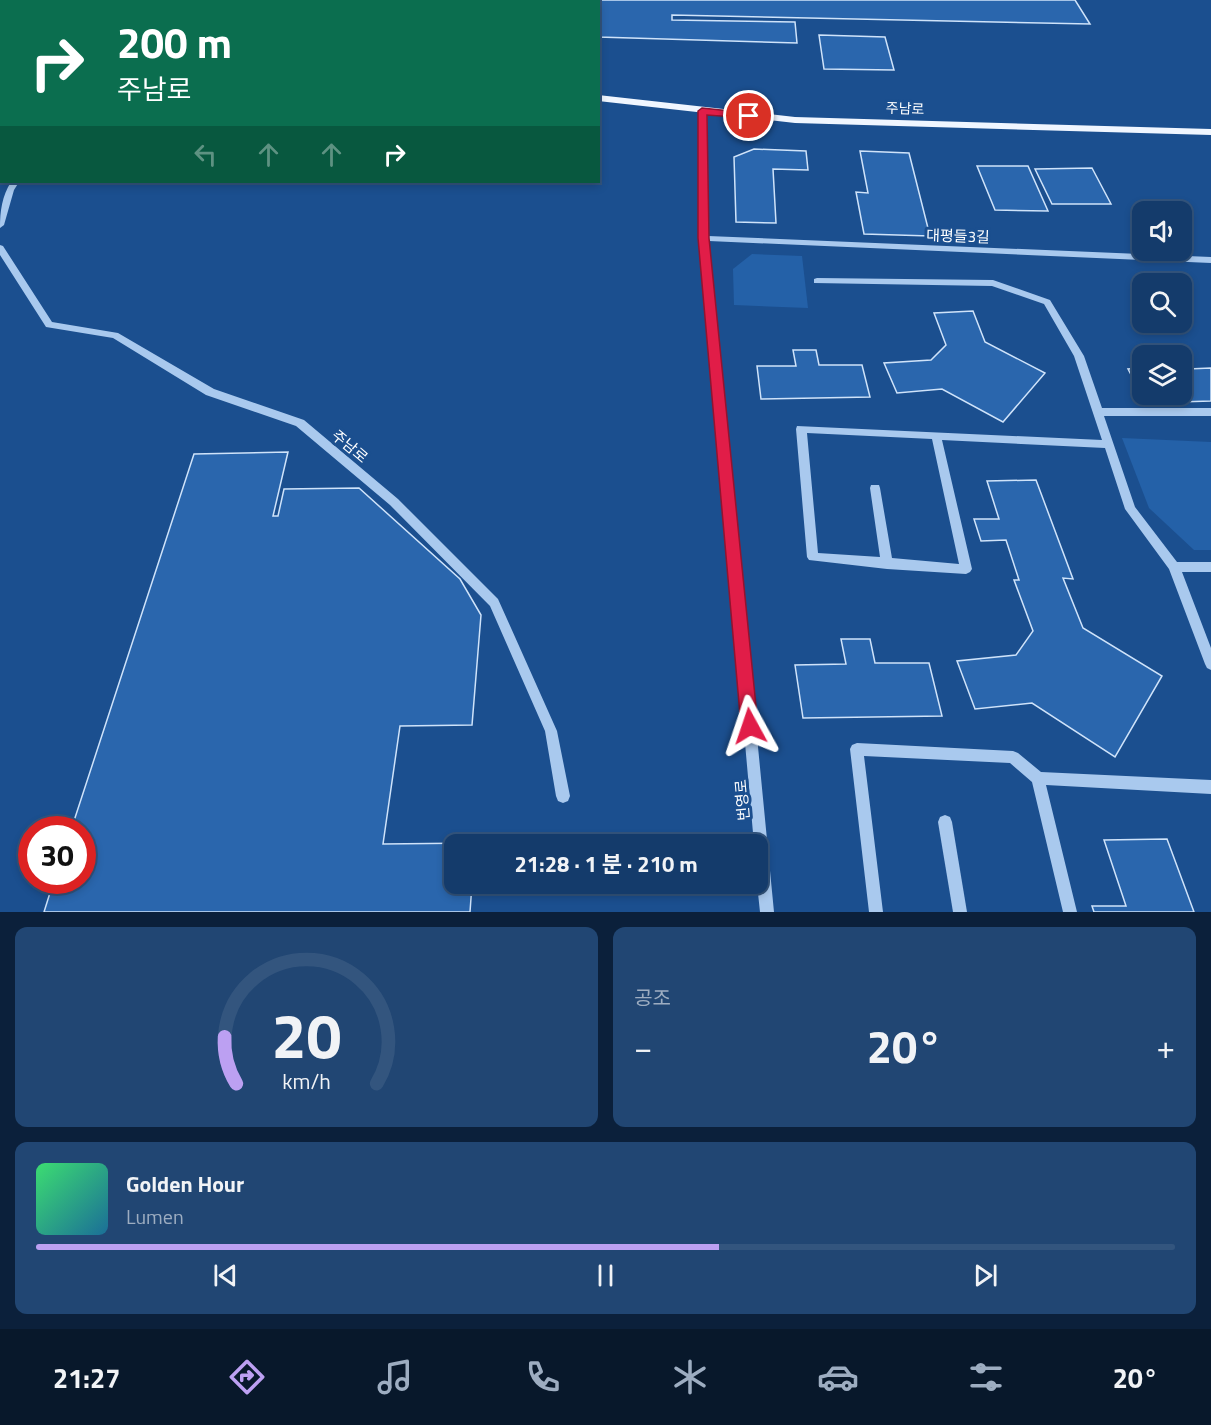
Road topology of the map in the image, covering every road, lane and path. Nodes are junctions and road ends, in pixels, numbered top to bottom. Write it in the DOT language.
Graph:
graph roads {
  1 [pos="600,98"];
  2 [pos="702,111"];
  3 [pos="1211,132"];
  4 [pos="14,183"];
  5 [pos="0,225"];
  6 [pos="704,238"];
  7 [pos="0,248"];
  8 [pos="1211,260"];
  9 [pos="817,281"];
  10 [pos="1098,412"];
  11 [pos="1211,412"];
  12 [pos="936,436"];
  13 [pos="1108,444"];
  14 [pos="875,488"];
  15 [pos="887,564"];
  16 [pos="1174,567"];
  17 [pos="1211,567"];
  18 [pos="1211,664"];
  19 [pos="1038,778"];
  20 [pos="1211,786"];
  21 [pos="563,796"];
  22 [pos="945,822"];
  23 [pos="767,912"];
  24 [pos="876,912"];
  25 [pos="960,912"];
  26 [pos="1070,912"];
  1 -- 2 [label="main road, 주남로"];
  2 -- 3 [label="main road, 주남로"];
  2 -- 6 [label="street, 번영로"];
  4 -- 5 [label="street"];
  6 -- 8 [label="street, 대평들3길"];
  6 -- 23 [label="street, 번영로"];
  7 -- 21 [label="street, 주남로"];
  9 -- 10 [label="street"];
  10 -- 11 [label="street"];
  10 -- 13 [label="street"];
  12 -- 13 [label="street"];
  12 -- 15 [label="street"];
  12 -- 15 [label="street"];
  13 -- 16 [label="street"];
  14 -- 15 [label="street"];
  16 -- 17 [label="street"];
  16 -- 18 [label="street"];
  19 -- 20 [label="street"];
  19 -- 24 [label="street"];
  19 -- 26 [label="street"];
  22 -- 25 [label="street"];
}
